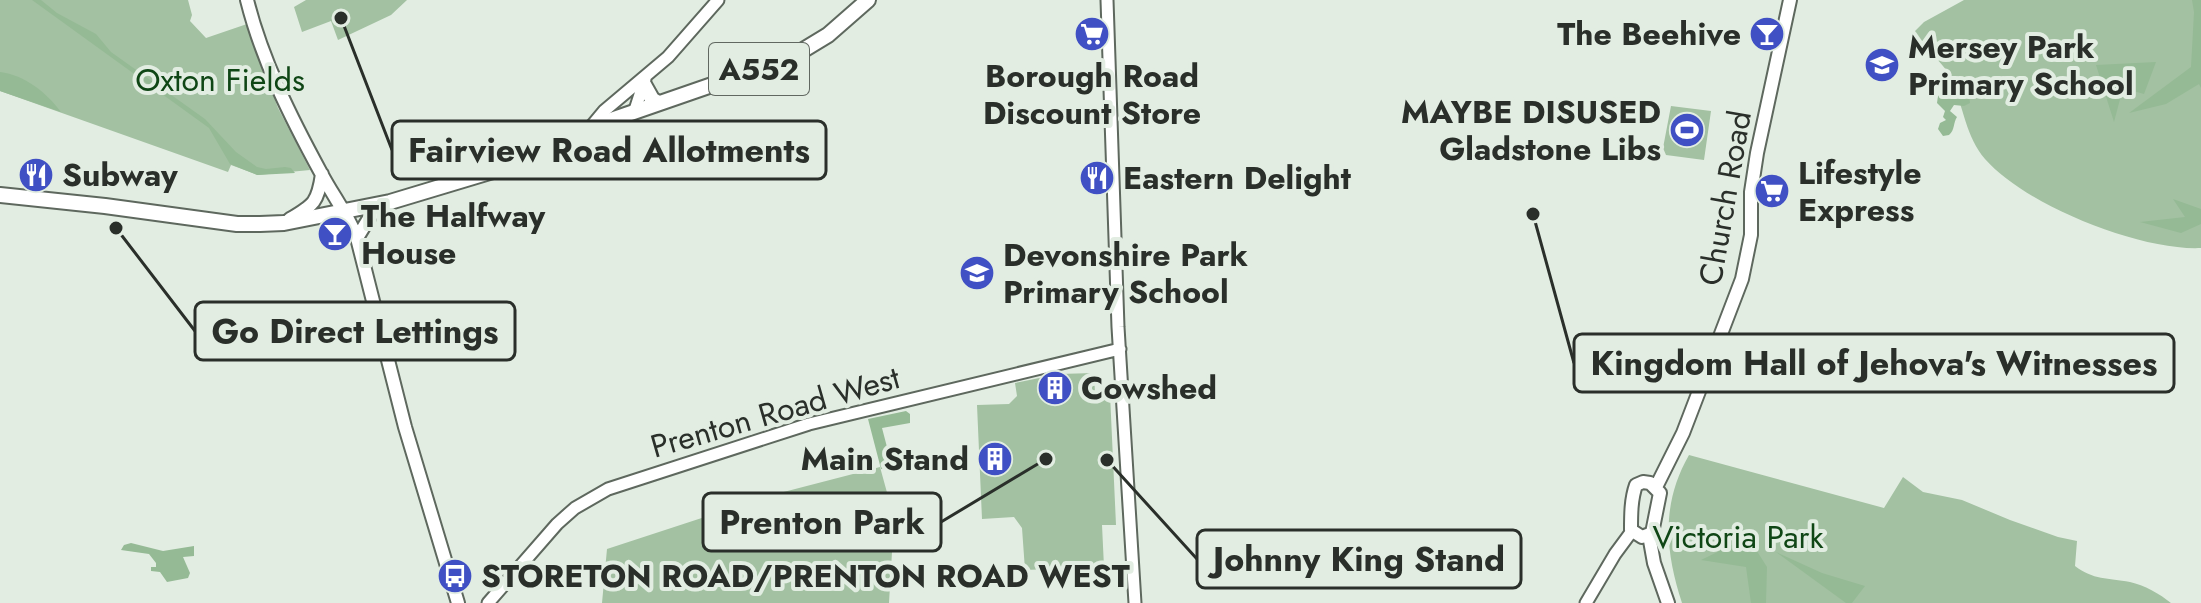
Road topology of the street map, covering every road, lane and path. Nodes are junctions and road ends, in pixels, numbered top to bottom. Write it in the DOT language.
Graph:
graph roads {
  1 [pos="247,0"];
  2 [pos="718,0"];
  3 [pos="868,0"];
  4 [pos="1107,0"];
  5 [pos="1790,0"];
  6 [pos="644,81"];
  7 [pos="625,93"];
  8 [pos="658,103"];
  9 [pos="632,112"];
  10 [pos="589,129"];
  11 [pos="322,174"];
  12 [pos="0,195"];
  13 [pos="390,202"];
  14 [pos="346,211"];
  15 [pos="284,223"];
  16 [pos="357,238"];
  17 [pos="1120,349"];
  18 [pos="1656,487"];
  19 [pos="1632,531"];
  20 [pos="1649,535"];
  21 [pos="459,602"];
  22 [pos="488,603"];
  23 [pos="1135,603"];
  24 [pos="1586,603"];
  25 [pos="1668,603"];
  1 -- 11 [label="main road"];
  2 -- 6 [label="street"];
  3 -- 8 [label="highway, A552"];
  4 -- 17 [label="street"];
  5 -- 18 [label="main road, Church Road"];
  6 -- 7 [label="street"];
  6 -- 8 [label="highway"];
  6 -- 9 [label="street"];
  7 -- 9 [label="street"];
  7 -- 10 [label="street"];
  8 -- 9 [label="highway, A552"];
  9 -- 10 [label="highway, A552"];
  10 -- 13 [label="highway, A552"];
  11 -- 14 [label="main road"];
  11 -- 15 [label="main road"];
  12 -- 15 [label="highway, A552"];
  13 -- 14 [label="highway, A552"];
  13 -- 16 [label="main road"];
  14 -- 15 [label="highway, A552"];
  14 -- 16 [label="main road"];
  16 -- 21 [label="main road"];
  17 -- 22 [label="street, Prenton Road West"];
  17 -- 23 [label="street"];
  18 -- 19 [label="main road"];
  18 -- 20 [label="main road"];
  19 -- 20 [label="main road"];
  19 -- 24 [label="street"];
  20 -- 25 [label="main road"];
}
